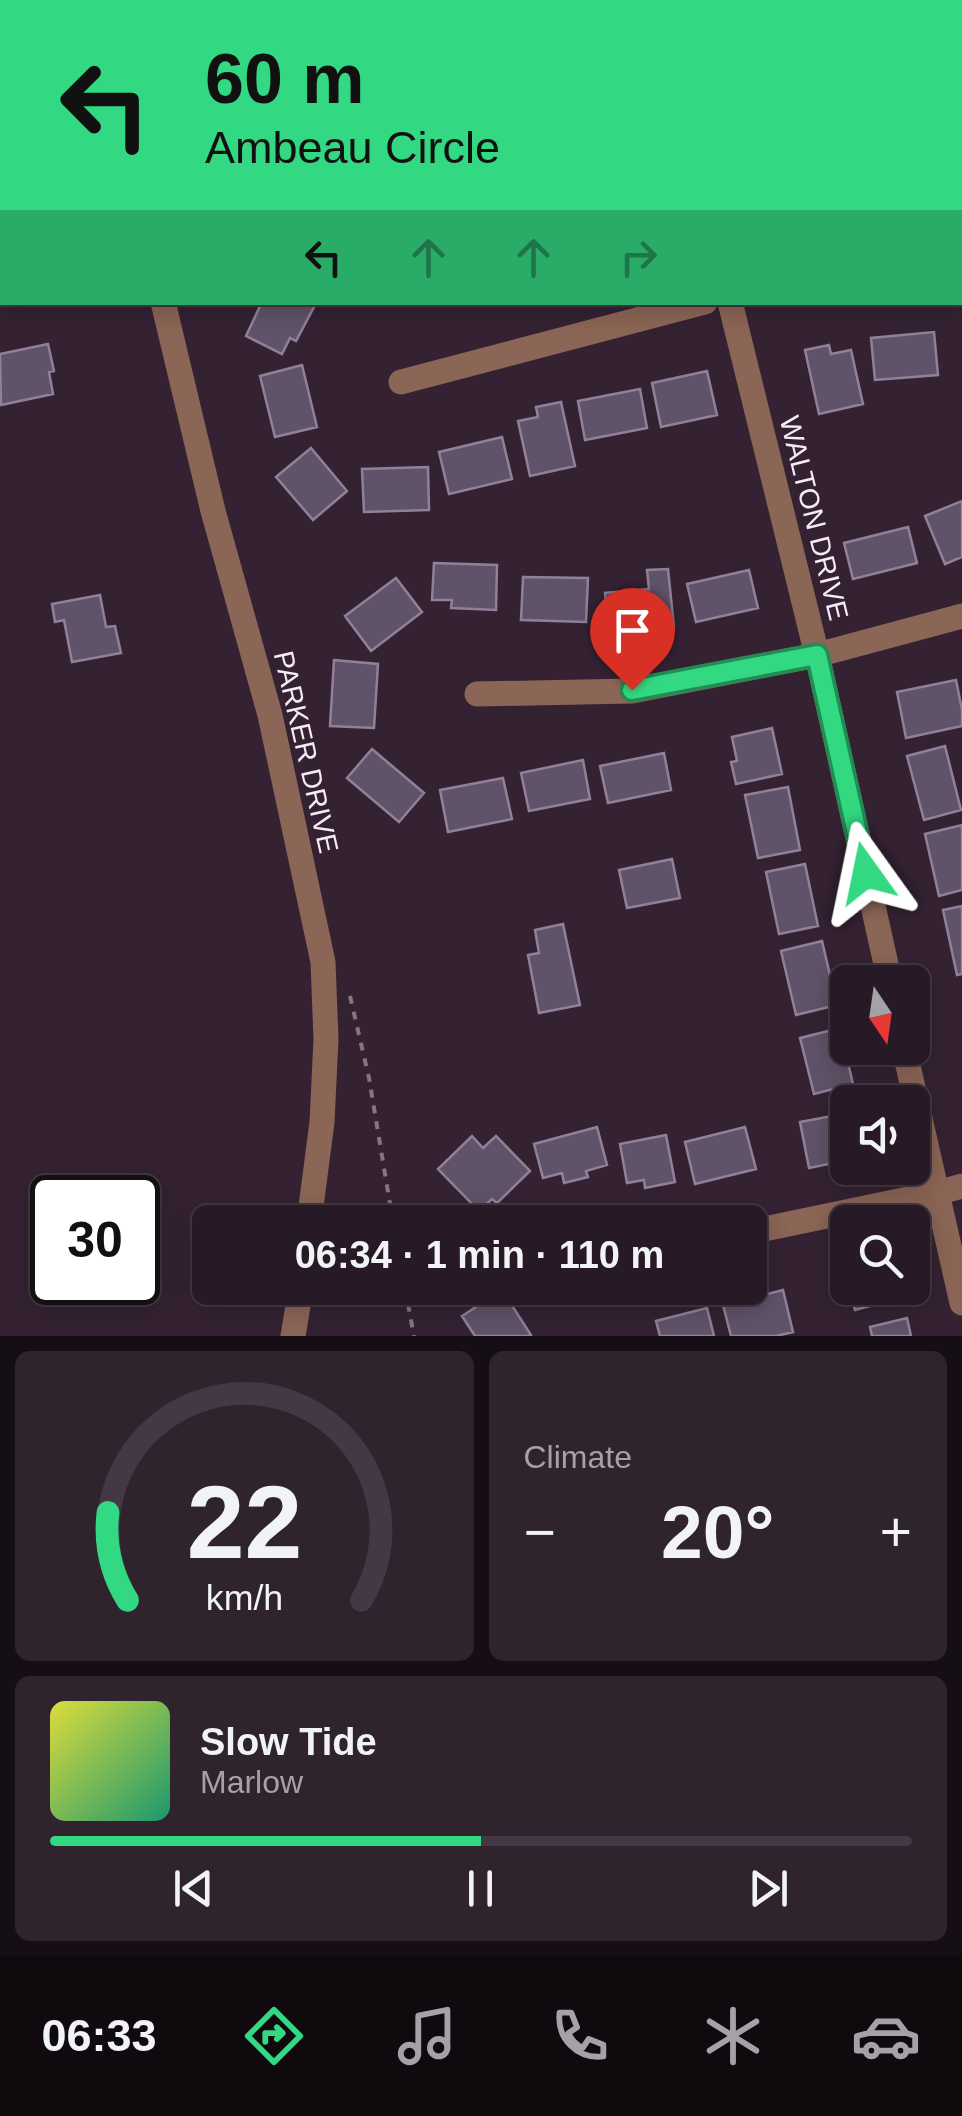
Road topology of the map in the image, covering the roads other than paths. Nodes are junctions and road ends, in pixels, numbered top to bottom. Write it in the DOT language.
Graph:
graph roads {
  1 [pos="164,305"];
  2 [pos="694,305"];
  3 [pos="731,305"];
  4 [pos="401,382"];
  5 [pos="962,616"];
  6 [pos="817,655"];
  7 [pos="477,694"];
  8 [pos="886,965"];
  9 [pos="908,1065"];
  10 [pos="962,1186"];
  11 [pos="936,1193"];
  12 [pos="311,1205"];
  13 [pos="767,1228"];
  14 [pos="962,1303"];
  15 [pos="298,1305"];
  16 [pos="293,1336"];
  1 -- 12 [label="street, PARKER DRIVE"];
  2 -- 4 [label="street"];
  3 -- 6 [label="street, WALTON DRIVE"];
  5 -- 6 [label="street"];
  6 -- 7 [label="street"];
  6 -- 8 [label="street, WALTON DRIVE"];
  9 -- 11 [label="street"];
  10 -- 11 [label="street"];
  11 -- 13 [label="street"];
  11 -- 14 [label="street"];
  15 -- 16 [label="street"];
}
